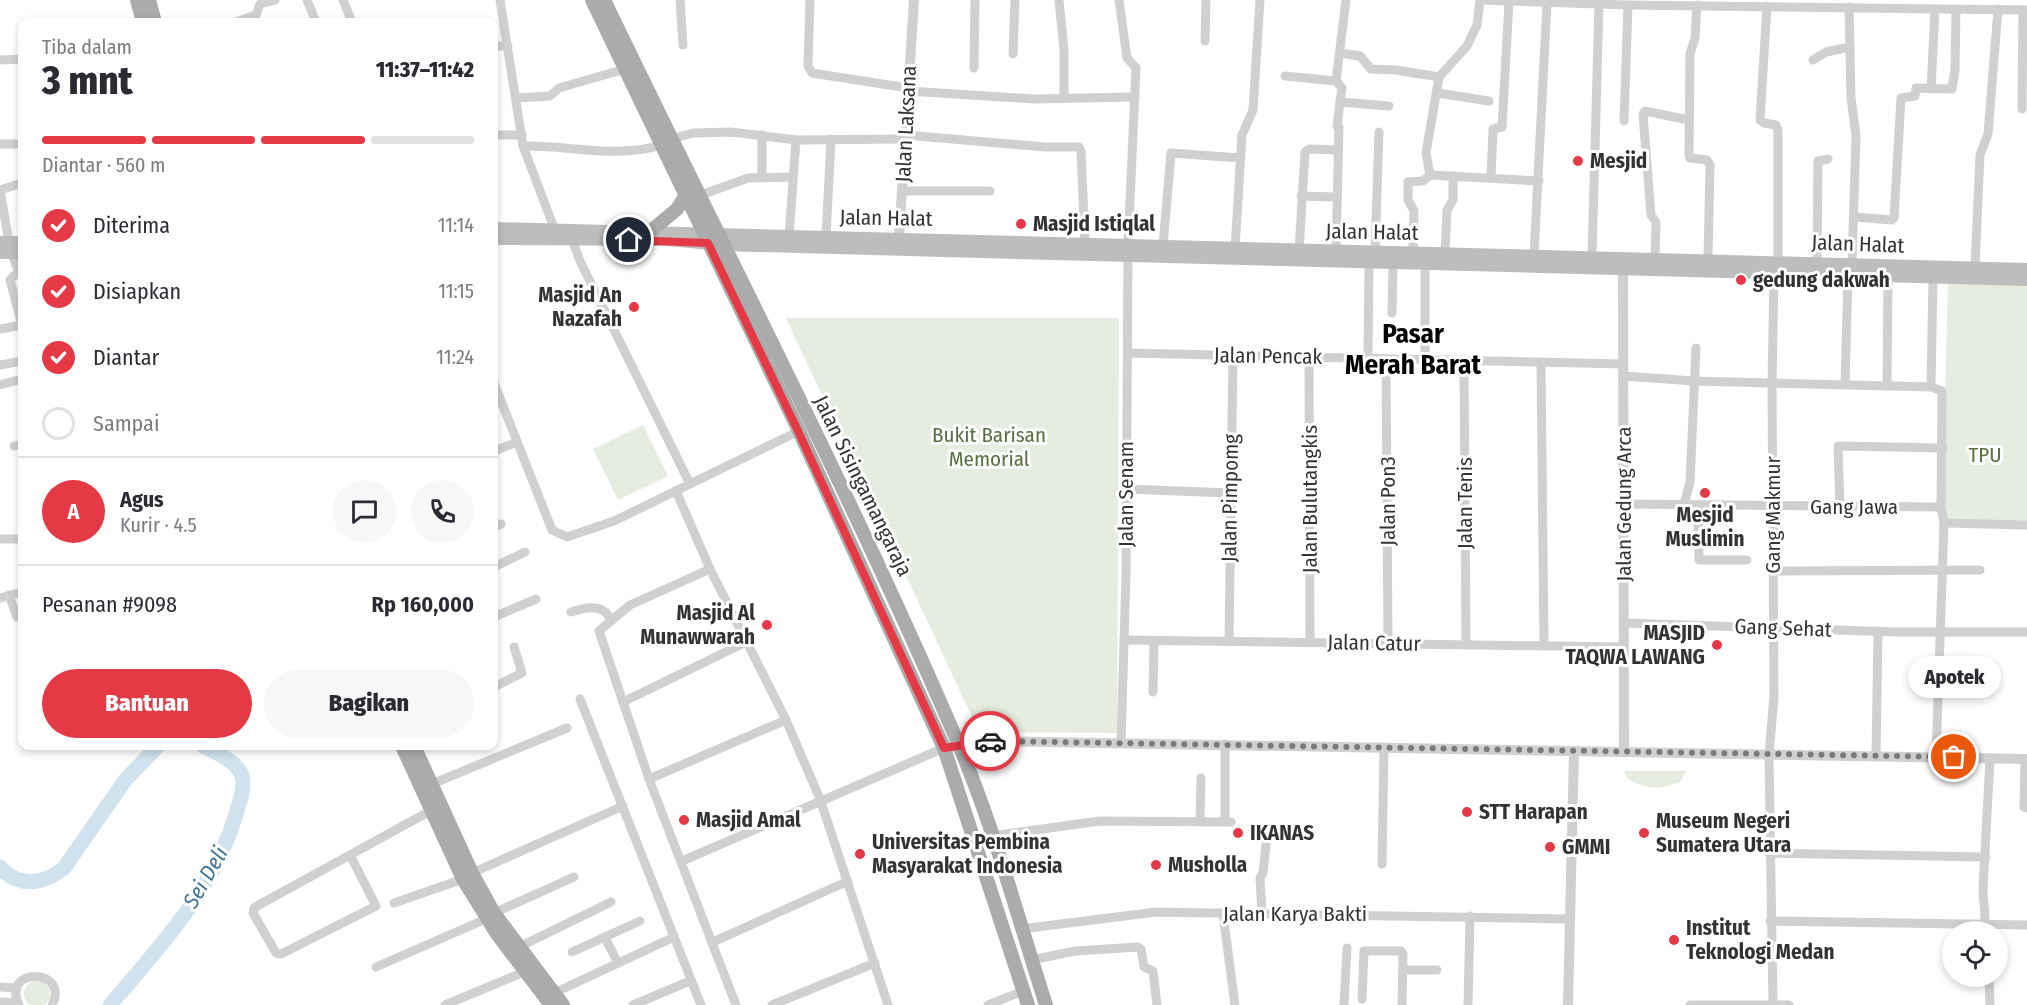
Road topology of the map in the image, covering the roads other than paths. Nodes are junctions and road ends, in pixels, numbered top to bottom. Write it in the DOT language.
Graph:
graph roads {
  1 [pos="137,0"];
  2 [pos="149,0"];
  3 [pos="275,0"];
  4 [pos="307,0"];
  5 [pos="343,0"];
  6 [pos="500,0"];
  7 [pos="592,0"];
  8 [pos="604,0"];
  9 [pos="681,0"];
  10 [pos="810,0"];
  11 [pos="914,0"];
  12 [pos="975,0"];
  13 [pos="1014,0"];
  14 [pos="1059,0"];
  15 [pos="1119,0"];
  16 [pos="1206,0"];
  17 [pos="1260,0"];
  18 [pos="1346,0"];
  19 [pos="1482,0"];
  20 [pos="1535,1"];
  21 [pos="1509,2"];
  22 [pos="1718,2"];
  23 [pos="1547,3"];
  24 [pos="1807,3"];
  25 [pos="1599,4"];
  26 [pos="1868,4"];
  27 [pos="1919,4"];
  28 [pos="1980,4"];
  29 [pos="1628,5"];
  30 [pos="1697,5"];
  31 [pos="1767,6"];
  32 [pos="1849,7"];
  33 [pos="1935,9"];
  34 [pos="1956,9"];
  35 [pos="1998,9"];
  36 [pos="2025,10"];
  37 [pos="142,18"];
  38 [pos="154,18"];
  39 [pos="247,18"];
  40 [pos="314,18"];
  41 [pos="350,18"];
  42 [pos="1205,41"];
  43 [pos="683,45"];
  44 [pos="498,46"];
  45 [pos="507,46"];
  46 [pos="1850,47"];
  47 [pos="1340,53"];
  48 [pos="1013,54"];
  49 [pos="18,59"];
  50 [pos="0,60"];
  51 [pos="1813,60"];
  52 [pos="974,68"];
  53 [pos="625,69"];
  54 [pos="1285,76"];
  55 [pos="1439,77"];
  56 [pos="1336,81"];
  57 [pos="908,89"];
  58 [pos="1931,89"];
  59 [pos="1437,93"];
  60 [pos="1135,97"];
  61 [pos="516,98"];
  62 [pos="1064,98"];
  63 [pos="1489,101"];
  64 [pos="1340,102"];
  65 [pos="1389,106"];
  66 [pos="2022,109"];
  67 [pos="1689,120"];
  68 [pos="1624,121"];
  69 [pos="1379,132"];
  70 [pos="498,135"];
  71 [pos="522,135"];
  72 [pos="762,135"];
  73 [pos="906,137"];
  74 [pos="831,139"];
  75 [pos="796,140"];
  76 [pos="666,142"];
  77 [pos="0,144"];
  78 [pos="18,144"];
  79 [pos="523,146"];
  80 [pos="1338,150"];
  81 [pos="1240,158"];
  82 [pos="1827,159"];
  83 [pos="1430,175"];
  84 [pos="1453,176"];
  85 [pos="762,177"];
  86 [pos="792,177"];
  87 [pos="1491,177"];
  88 [pos="1539,181"];
  89 [pos="18,184"];
  90 [pos="0,190"];
  91 [pos="903,191"];
  92 [pos="990,191"];
  93 [pos="692,196"];
  94 [pos="1301,196"];
  95 [pos="1337,197"];
  96 [pos="1854,217"];
  97 [pos="498,228"];
  98 [pos="554,228"];
  99 [pos="652,230"];
  100 [pos="789,236"];
  101 [pos="826,236"];
  102 [pos="572,238"];
  103 [pos="712,238"];
  104 [pos="498,239"];
  105 [pos="899,243"];
  106 [pos="1085,243"];
  107 [pos="1163,246"];
  108 [pos="9,249"];
  109 [pos="1235,249"];
  110 [pos="1299,250"];
  111 [pos="1128,251"];
  112 [pos="1336,251"];
  113 [pos="1413,253"];
  114 [pos="1445,253"];
  115 [pos="1534,255"];
  116 [pos="1592,256"];
  117 [pos="1655,257"];
  118 [pos="1372,258"];
  119 [pos="1708,259"];
  120 [pos="1778,261"];
  121 [pos="1817,262"];
  122 [pos="1623,263"];
  123 [pos="1393,264"];
  124 [pos="1425,264"];
  125 [pos="1975,267"];
  126 [pos="2027,268"];
  127 [pos="1850,269"];
  128 [pos="18,271"];
  129 [pos="18,274"];
  130 [pos="1774,275"];
  131 [pos="1888,276"];
  132 [pos="1933,277"];
  133 [pos="2027,280"];
  134 [pos="18,310"];
  135 [pos="1392,313"];
  136 [pos="18,326"];
  137 [pos="0,329"];
  138 [pos="1696,348"];
  139 [pos="1128,353"];
  140 [pos="1233,355"];
  141 [pos="1309,357"];
  142 [pos="1368,358"];
  143 [pos="1386,359"];
  144 [pos="1425,360"];
  145 [pos="1464,361"];
  146 [pos="18,362"];
  147 [pos="1541,363"];
  148 [pos="1623,364"];
  149 [pos="0,365"];
  150 [pos="1623,376"];
  151 [pos="18,380"];
  152 [pos="1695,381"];
  153 [pos="1772,383"];
  154 [pos="1845,384"];
  155 [pos="0,386"];
  156 [pos="1887,386"];
  157 [pos="1930,387"];
  158 [pos="498,393"];
  159 [pos="805,428"];
  160 [pos="517,442"];
  161 [pos="1943,448"];
  162 [pos="498,449"];
  163 [pos="689,482"];
  164 [pos="1125,489"];
  165 [pos="676,491"];
  166 [pos="1230,493"];
  167 [pos="1623,504"];
  168 [pos="1684,505"];
  169 [pos="1698,505"];
  170 [pos="1773,507"];
  171 [pos="1840,507"];
  172 [pos="1941,507"];
  173 [pos="1944,523"];
  174 [pos="2027,525"];
  175 [pos="0,539"];
  176 [pos="18,541"];
  177 [pos="525,552"];
  178 [pos="1747,560"];
  179 [pos="498,565"];
  180 [pos="878,566"];
  181 [pos="1942,568"];
  182 [pos="711,569"];
  183 [pos="1980,570"];
  184 [pos="1773,571"];
  185 [pos="864,573"];
  186 [pos="5,596"];
  187 [pos="536,599"];
  188 [pos="571,612"];
  189 [pos="498,615"];
  190 [pos="18,617"];
  191 [pos="610,620"];
  192 [pos="1624,622"];
  193 [pos="1774,628"];
  194 [pos="1942,630"];
  195 [pos="1878,631"];
  196 [pos="2027,632"];
  197 [pos="1124,640"];
  198 [pos="1154,641"];
  199 [pos="1229,641"];
  200 [pos="746,642"];
  201 [pos="1310,642"];
  202 [pos="1388,644"];
  203 [pos="1466,645"];
  204 [pos="1544,645"];
  205 [pos="514,647"];
  206 [pos="1624,647"];
  207 [pos="498,685"];
  208 [pos="1153,692"];
  209 [pos="580,699"];
  210 [pos="623,702"];
  211 [pos="786,720"];
  212 [pos="567,728"];
  213 [pos="1121,743"];
  214 [pos="1225,744"];
  215 [pos="959,745"];
  216 [pos="1384,747"];
  217 [pos="944,748"];
  218 [pos="405,750"];
  219 [pos="415,750"];
  220 [pos="1574,751"];
  221 [pos="1624,752"];
  222 [pos="1769,754"];
  223 [pos="1876,756"];
  224 [pos="1936,756"];
  225 [pos="1990,758"];
  226 [pos="2026,759"];
  227 [pos="425,777"];
  228 [pos="1201,778"];
  229 [pos="649,779"];
  230 [pos="820,799"];
  231 [pos="623,806"];
  232 [pos="2027,808"];
  233 [pos="432,810"];
  234 [pos="1200,821"];
  235 [pos="992,836"];
  236 [pos="1266,844"];
  237 [pos="1769,853"];
  238 [pos="350,855"];
  239 [pos="1986,857"];
  240 [pos="682,861"];
  241 [pos="1382,864"];
  242 [pos="467,876"];
  243 [pos="574,877"];
  244 [pos="848,881"];
  245 [pos="612,902"];
  246 [pos="394,903"];
  247 [pos="1223,914"];
  248 [pos="1262,914"];
  249 [pos="490,916"];
  250 [pos="1470,916"];
  251 [pos="1569,919"];
  252 [pos="640,921"];
  253 [pos="1770,921"];
  254 [pos="1985,921"];
  255 [pos="2027,925"];
  256 [pos="2008,926"];
  257 [pos="1942,927"];
  258 [pos="1021,929"];
  259 [pos="674,937"];
  260 [pos="605,938"];
  261 [pos="713,942"];
  262 [pos="519,947"];
  263 [pos="1347,948"];
  264 [pos="572,952"];
  265 [pos="1031,960"];
  266 [pos="618,963"];
  267 [pos="875,963"];
  268 [pos="376,967"];
  269 [pos="1403,970"];
  270 [pos="1437,970"];
  271 [pos="524,972"];
  272 [pos="690,981"];
  273 [pos="0,987"];
  274 [pos="1989,987"];
  275 [pos="17,988"];
  276 [pos="1023,991"];
  277 [pos="1362,999"];
  278 [pos="0,1002"];
  279 [pos="553,1002"];
  280 [pos="18,1004"];
  281 [pos="51,1005"];
  282 [pos="445,1005"];
  283 [pos="633,1005"];
  284 [pos="700,1005"];
  285 [pos="736,1005"];
  286 [pos="772,1005"];
  287 [pos="888,1005"];
  288 [pos="988,1005"];
  289 [pos="1028,1005"];
  290 [pos="1046,1005"];
  291 [pos="1157,1005"];
  292 [pos="1235,1005"];
  293 [pos="1344,1005"];
  294 [pos="1402,1005"];
  295 [pos="1468,1005"];
  296 [pos="1568,1005"];
  297 [pos="1690,1005"];
  298 [pos="1773,1005"];
  299 [pos="1789,1005"];
  300 [pos="1990,1005"];
  1 -- 37 [label="main road"];
  2 -- 38 [label="main road"];
  3 -- 39 [label="street"];
  4 -- 40 [label="street"];
  5 -- 41 [label="street"];
  6 -- 45 [label="street"];
  7 -- 53 [label="main road, Jalan Sisingamangaraja"];
  8 -- 76 [label="main road, Jalan Sisingamangaraja"];
  9 -- 43 [label="street"];
  10 -- 57 [label="street"];
  11 -- 57 [label="street, Jalan Laksana"];
  12 -- 52 [label="street"];
  13 -- 48 [label="street"];
  14 -- 62 [label="street"];
  15 -- 60 [label="street, Jalan Senam"];
  16 -- 42 [label="street"];
  17 -- 81 [label="street"];
  18 -- 47 [label="street"];
  19 -- 21 [label="street"];
  19 -- 55 [label="street"];
  20 -- 21 [label="street"];
  20 -- 23 [label="street"];
  21 -- 87 [label="street"];
  22 -- 30 [label="street"];
  22 -- 31 [label="street"];
  23 -- 25 [label="street"];
  23 -- 88 [label="street"];
  24 -- 31 [label="street"];
  24 -- 32 [label="street"];
  25 -- 29 [label="street"];
  25 -- 116 [label="street"];
  26 -- 27 [label="street"];
  26 -- 32 [label="street"];
  27 -- 33 [label="street"];
  28 -- 34 [label="street"];
  28 -- 35 [label="street"];
  29 -- 30 [label="street"];
  29 -- 68 [label="street"];
  30 -- 67 [label="street"];
  31 -- 120 [label="street"];
  32 -- 46 [label="street"];
  33 -- 34 [label="street"];
  33 -- 58 [label="street"];
  34 -- 58 [label="street"];
  35 -- 36 [label="street"];
  35 -- 125 [label="street"];
  36 -- 66 [label="street"];
  44 -- 45 [label="street"];
  45 -- 61 [label="street"];
  46 -- 51 [label="street"];
  46 -- 96 [label="street"];
  47 -- 55 [label="street"];
  47 -- 56 [label="street"];
  49 -- 50 [label="street"];
  53 -- 61 [label="street"];
  53 -- 76 [label="main road, Jalan Sisingamangaraja"];
  54 -- 56 [label="street"];
  55 -- 59 [label="street"];
  56 -- 64 [label="street"];
  57 -- 62 [label="street"];
  57 -- 73 [label="street, Jalan Laksana"];
  58 -- 96 [label="street"];
  59 -- 63 [label="street"];
  59 -- 83 [label="street"];
  60 -- 62 [label="street"];
  60 -- 111 [label="street, Jalan Senam"];
  61 -- 71 [label="street"];
  64 -- 65 [label="street"];
  64 -- 80 [label="street"];
  67 -- 117 [label="street"];
  67 -- 119 [label="street"];
  69 -- 118 [label="street"];
  70 -- 71 [label="street"];
  71 -- 79 [label="street"];
  72 -- 75 [label="street"];
  72 -- 76 [label="street"];
  72 -- 85 [label="street"];
  73 -- 74 [label="street"];
  73 -- 91 [label="street, Jalan Laksana"];
  73 -- 106 [label="street"];
  74 -- 75 [label="street"];
  74 -- 101 [label="street"];
  75 -- 86 [label="street"];
  76 -- 79 [label="street"];
  76 -- 93 [label="main road, Jalan Sisingamangaraja"];
  77 -- 78 [label="street"];
  79 -- 98 [label="street"];
  80 -- 94 [label="street"];
  80 -- 95 [label="street"];
  81 -- 107 [label="street"];
  81 -- 109 [label="street"];
  82 -- 121 [label="street"];
  83 -- 84 [label="street"];
  83 -- 113 [label="street"];
  84 -- 87 [label="street"];
  84 -- 114 [label="street"];
  85 -- 86 [label="street"];
  85 -- 93 [label="street"];
  86 -- 100 [label="street"];
  87 -- 88 [label="street"];
  88 -- 115 [label="street"];
  89 -- 90 [label="street"];
  90 -- 108 [label="street"];
  91 -- 92 [label="street"];
  91 -- 105 [label="street, Jalan Laksana"];
  93 -- 99 [label="main road"];
  93 -- 103 [label="main road, Jalan Sisingamangaraja"];
  94 -- 95 [label="street"];
  94 -- 110 [label="street"];
  95 -- 112 [label="street"];
  96 -- 127 [label="street"];
  97 -- 98 [label="main road"];
  98 -- 99 [label="main road"];
  99 -- 103 [label="main road"];
  100 -- 101 [label="main road, Jalan Halat"];
  100 -- 103 [label="main road, Jalan Halat"];
  101 -- 105 [label="main road, Jalan Halat"];
  102 -- 103 [label="main road"];
  102 -- 104 [label="main road"];
  102 -- 163 [label="street"];
  103 -- 105 [label="main road, Jalan Halat"];
  103 -- 159 [label="main road, Jalan Sisingamangaraja"];
  105 -- 106 [label="main road, Jalan Halat"];
  105 -- 111 [label="main road, Jalan Halat"];
  106 -- 111 [label="main road, Jalan Halat"];
  107 -- 109 [label="main road, Jalan Halat"];
  107 -- 111 [label="main road, Jalan Halat"];
  108 -- 128 [label="street"];
  109 -- 110 [label="main road, Jalan Halat"];
  110 -- 112 [label="main road, Jalan Halat"];
  111 -- 118 [label="main road, Jalan Halat"];
  111 -- 139 [label="street, Jalan Senam"];
  112 -- 118 [label="main road, Jalan Halat"];
  113 -- 114 [label="main road, Jalan Halat"];
  113 -- 118 [label="main road, Jalan Halat"];
  114 -- 115 [label="main road, Jalan Halat"];
  115 -- 116 [label="main road, Jalan Halat"];
  116 -- 122 [label="main road, Jalan Halat"];
  117 -- 119 [label="main road, Jalan Halat"];
  117 -- 122 [label="main road, Jalan Halat"];
  118 -- 123 [label="main road, Jalan Halat"];
  118 -- 142 [label="street"];
  119 -- 120 [label="main road, Jalan Halat"];
  120 -- 121 [label="main road, Jalan Halat"];
  121 -- 127 [label="main road, Jalan Halat"];
  122 -- 124 [label="main road, Jalan Halat"];
  122 -- 130 [label="main road, Jalan Halat"];
  122 -- 148 [label="street, Jalan Gedung Arca"];
  123 -- 124 [label="main road, Jalan Halat"];
  123 -- 135 [label="street"];
  124 -- 144 [label="street"];
  125 -- 126 [label="main road, Jalan Halat"];
  125 -- 127 [label="main road, Jalan Halat"];
  127 -- 130 [label="main road, Jalan Halat"];
  127 -- 131 [label="main road, Jalan Halat"];
  127 -- 154 [label="street"];
  129 -- 134 [label="street"];
  130 -- 153 [label="street, Gang Makmur"];
  131 -- 132 [label="main road, Jalan Halat"];
  131 -- 156 [label="street"];
  132 -- 133 [label="main road, Jalan Halat"];
  132 -- 157 [label="street"];
  136 -- 137 [label="street"];
  138 -- 152 [label="street"];
  139 -- 140 [label="street, Jalan Pencak"];
  139 -- 164 [label="street, Jalan Senam"];
  140 -- 141 [label="street, Jalan Pencak"];
  140 -- 166 [label="street, Jalan Pimpomg"];
  141 -- 142 [label="street, Jalan Pencak"];
  141 -- 201 [label="street, Jalan Bulutangkis"];
  142 -- 143 [label="street, Jalan Pencak"];
  143 -- 144 [label="street, Jalan Pencak"];
  143 -- 202 [label="street, Jalan Pon3"];
  144 -- 145 [label="street, Jalan Pencak"];
  145 -- 147 [label="street, Jalan Pencak"];
  145 -- 203 [label="street, Jalan Tenis"];
  146 -- 149 [label="street"];
  147 -- 148 [label="street, Jalan Pencak"];
  147 -- 204 [label="street"];
  148 -- 150 [label="street, Jalan Gedung Arca"];
  150 -- 152 [label="street"];
  150 -- 167 [label="street, Jalan Gedung Arca"];
  151 -- 155 [label="street"];
  152 -- 153 [label="street"];
  152 -- 168 [label="street"];
  153 -- 154 [label="street"];
  153 -- 170 [label="street, Gang Makmur"];
  154 -- 156 [label="street"];
  156 -- 157 [label="street"];
  157 -- 161 [label="street"];
  158 -- 160 [label="street"];
  159 -- 163 [label="street"];
  159 -- 180 [label="main road, Jalan Sisingamangaraja"];
  159 -- 185 [label="main road, Jalan Sisingamangaraja"];
  160 -- 162 [label="street"];
  160 -- 165 [label="street"];
  161 -- 171 [label="street"];
  161 -- 172 [label="street"];
  163 -- 165 [label="street"];
  164 -- 166 [label="street"];
  164 -- 197 [label="street, Jalan Senam"];
  165 -- 182 [label="street"];
  166 -- 199 [label="street, Jalan Pimpomg"];
  167 -- 168 [label="street, Gang Jawa"];
  167 -- 192 [label="street, Jalan Gedung Arca"];
  168 -- 169 [label="street, Gang Jawa"];
  169 -- 170 [label="street, Gang Jawa"];
  169 -- 178 [label="street"];
  170 -- 171 [label="street, Gang Jawa"];
  170 -- 184 [label="street, Gang Makmur"];
  171 -- 172 [label="street, Gang Jawa"];
  172 -- 173 [label="street"];
  173 -- 174 [label="street"];
  173 -- 181 [label="street"];
  175 -- 176 [label="street"];
  177 -- 179 [label="street"];
  180 -- 185 [label="main road"];
  180 -- 215 [label="main road, Jalan Sisingamangaraja"];
  181 -- 183 [label="street"];
  181 -- 184 [label="street"];
  181 -- 194 [label="street"];
  182 -- 191 [label="street"];
  182 -- 200 [label="street"];
  184 -- 193 [label="street, Gang Makmur"];
  185 -- 217 [label="main road, Jalan Sisingamangaraja"];
  186 -- 190 [label="street"];
  187 -- 189 [label="street"];
  188 -- 191 [label="street"];
  191 -- 210 [label="street"];
  192 -- 193 [label="street, Gang Sehat"];
  192 -- 206 [label="street, Jalan Gedung Arca"];
  193 -- 195 [label="street, Gang Sehat"];
  193 -- 222 [label="street, Gang Makmur"];
  194 -- 195 [label="street, Gang Sehat"];
  194 -- 196 [label="street, Gang Sehat"];
  194 -- 224 [label="street"];
  195 -- 223 [label="street"];
  197 -- 198 [label="street, Jalan Catur"];
  197 -- 213 [label="street, Jalan Senam"];
  198 -- 199 [label="street, Jalan Catur"];
  198 -- 208 [label="street"];
  199 -- 201 [label="street, Jalan Catur"];
  200 -- 210 [label="street"];
  200 -- 211 [label="street"];
  201 -- 202 [label="street, Jalan Catur"];
  202 -- 203 [label="street, Jalan Catur"];
  203 -- 204 [label="street, Jalan Catur"];
  204 -- 206 [label="street, Jalan Catur"];
  205 -- 207 [label="street"];
  206 -- 221 [label="street, Jalan Gedung Arca"];
  209 -- 231 [label="street"];
  210 -- 229 [label="street"];
  211 -- 229 [label="street"];
  211 -- 230 [label="street"];
  212 -- 227 [label="street"];
  213 -- 214 [label="street"];
  213 -- 215 [label="street"];
  214 -- 216 [label="street"];
  214 -- 234 [label="street"];
  215 -- 217 [label="street"];
  215 -- 235 [label="main road, Jalan Sisingamangaraja"];
  216 -- 220 [label="street"];
  216 -- 241 [label="street"];
  217 -- 230 [label="street"];
  217 -- 276 [label="main road, Jalan Sisingamangaraja"];
  218 -- 227 [label="main road"];
  219 -- 227 [label="main road"];
  220 -- 221 [label="street"];
  220 -- 251 [label="street"];
  221 -- 222 [label="street"];
  222 -- 223 [label="street"];
  222 -- 237 [label="street, Gang Makmur"];
  223 -- 224 [label="street"];
  224 -- 225 [label="street"];
  225 -- 226 [label="street"];
  225 -- 239 [label="street"];
  226 -- 232 [label="street"];
  227 -- 233 [label="main road"];
  227 -- 242 [label="main road"];
  228 -- 234 [label="street"];
  229 -- 240 [label="street"];
  230 -- 240 [label="street"];
  230 -- 244 [label="street"];
  231 -- 242 [label="street"];
  231 -- 259 [label="street"];
  233 -- 238 [label="street"];
  233 -- 242 [label="main road"];
  234 -- 235 [label="street"];
  235 -- 258 [label="main road, Jalan Sisingamangaraja"];
  236 -- 248 [label="street"];
  237 -- 239 [label="street"];
  237 -- 253 [label="street, Gang Makmur"];
  238 -- 238 [label="street"];
  239 -- 254 [label="street"];
  240 -- 261 [label="street"];
  242 -- 246 [label="street"];
  242 -- 249 [label="main road"];
  243 -- 249 [label="street"];
  244 -- 261 [label="street"];
  244 -- 267 [label="street"];
  245 -- 262 [label="street"];
  247 -- 248 [label="street, Jalan Karya Bakti"];
  247 -- 258 [label="street, Jalan Karya Bakti"];
  247 -- 292 [label="street"];
  248 -- 250 [label="street, Jalan Karya Bakti"];
  249 -- 262 [label="main road"];
  249 -- 268 [label="street"];
  249 -- 271 [label="main road"];
  250 -- 251 [label="street, Jalan Karya Bakti"];
  250 -- 295 [label="street"];
  251 -- 296 [label="street"];
  252 -- 260 [label="street"];
  253 -- 257 [label="street"];
  253 -- 298 [label="street, Gang Makmur"];
  255 -- 256 [label="street"];
  258 -- 265 [label="main road, Jalan Sisingamangaraja"];
  259 -- 266 [label="street"];
  259 -- 272 [label="street"];
  260 -- 264 [label="street"];
  260 -- 266 [label="street"];
  261 -- 285 [label="street"];
  262 -- 279 [label="main road"];
  263 -- 293 [label="street"];
  265 -- 290 [label="main road, Jalan Sisingamangaraja"];
  265 -- 291 [label="street"];
  266 -- 279 [label="street"];
  267 -- 286 [label="street"];
  267 -- 287 [label="street"];
  269 -- 270 [label="street"];
  269 -- 277 [label="street"];
  269 -- 294 [label="street"];
  271 -- 279 [label="main road"];
  271 -- 282 [label="street"];
  272 -- 283 [label="street"];
  272 -- 284 [label="street"];
  273 -- 275 [label="street"];
  274 -- 300 [label="street"];
  275 -- 280 [label="street"];
  275 -- 281 [label="street"];
  276 -- 288 [label="street"];
  276 -- 289 [label="main road, Jalan Sisingamangaraja"];
  278 -- 280 [label="street"];
  297 -- 298 [label="street"];
  298 -- 299 [label="street"];
}
